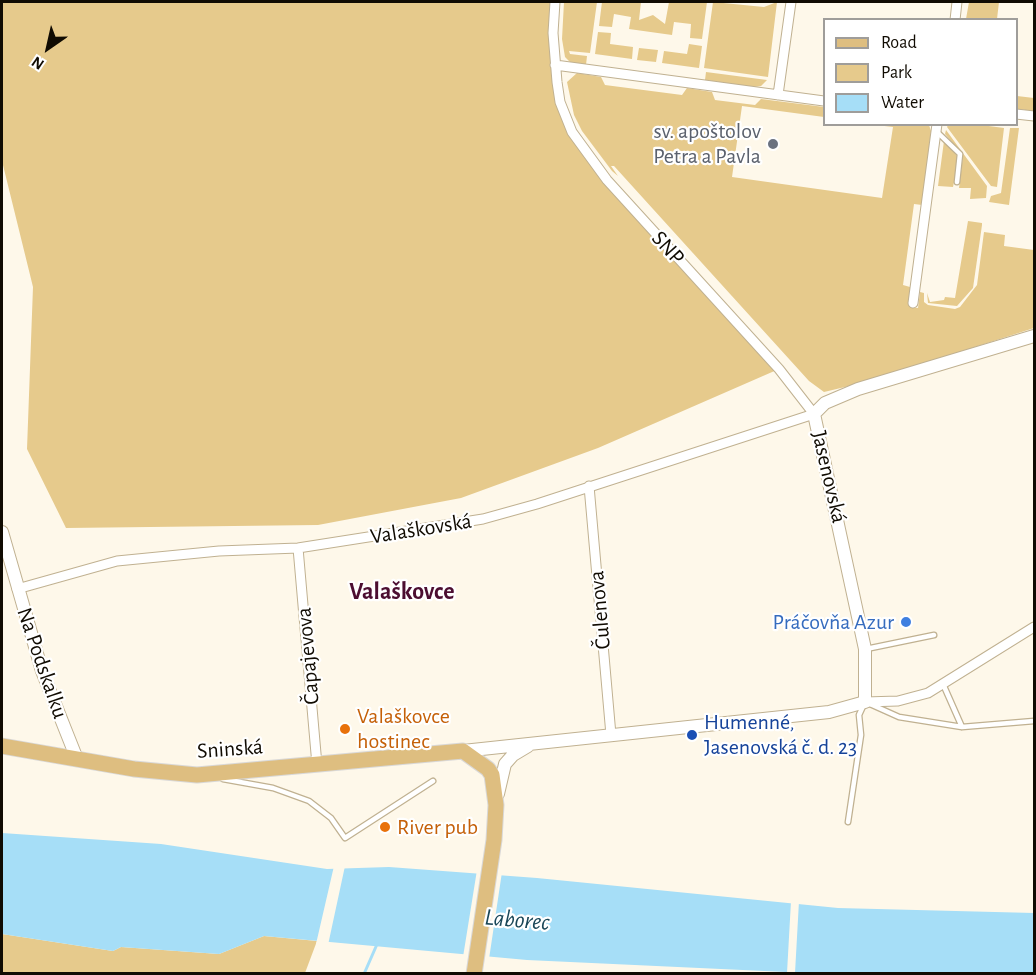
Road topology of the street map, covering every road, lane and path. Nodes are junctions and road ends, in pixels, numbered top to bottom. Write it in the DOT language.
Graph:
graph roads {
  1 [pos="555,2"];
  2 [pos="791,2"];
  3 [pos="957,2"];
  4 [pos="955,18"];
  5 [pos="555,65"];
  6 [pos="778,95"];
  7 [pos="823,101"];
  8 [pos="1018,114"];
  9 [pos="1035,116"];
  10 [pos="937,128"];
  11 [pos="957,182"];
  12 [pos="913,303"];
  13 [pos="1035,336"];
  14 [pos="814,414"];
  15 [pos="589,486"];
  16 [pos="2,532"];
  17 [pos="298,548"];
  18 [pos="17,589"];
  19 [pos="1035,627"];
  20 [pos="934,635"];
  21 [pos="865,649"];
  22 [pos="943,684"];
  23 [pos="865,702"];
  24 [pos="1035,721"];
  25 [pos="962,727"];
  26 [pos="611,735"];
  27 [pos="531,744"];
  28 [pos="2,746"];
  29 [pos="463,751"];
  30 [pos="76,759"];
  31 [pos="317,765"];
  32 [pos="197,775"];
  33 [pos="433,781"];
  34 [pos="496,805"];
  35 [pos="848,822"];
  36 [pos="474,974"];
  1 -- 5 [label="street, SNP"];
  2 -- 6 [label="street"];
  3 -- 4 [label="street"];
  5 -- 6 [label="street"];
  5 -- 14 [label="street, SNP"];
  6 -- 7 [label="street"];
  8 -- 9 [label="street"];
  10 -- 11 [label="lane"];
  10 -- 12 [label="street"];
  13 -- 14 [label="street, Jasenovská"];
  14 -- 15 [label="street, Valaškovská"];
  14 -- 21 [label="street, Jasenovská"];
  15 -- 17 [label="street, Valaškovská"];
  15 -- 26 [label="street, Čulenova"];
  16 -- 18 [label="street, Na Podskalku"];
  17 -- 18 [label="street, Valaškovská"];
  17 -- 31 [label="street, Čapajevova"];
  18 -- 30 [label="street, Na Podskalku"];
  19 -- 22 [label="street"];
  20 -- 21 [label="lane"];
  21 -- 23 [label="street, Jasenovská"];
  22 -- 23 [label="street"];
  22 -- 25 [label="lane"];
  23 -- 25 [label="lane"];
  23 -- 26 [label="street"];
  23 -- 35 [label="lane"];
  24 -- 25 [label="lane"];
  26 -- 27 [label="street"];
  27 -- 29 [label="street"];
  27 -- 34 [label="street"];
  28 -- 30 [label="main road, Sninská"];
  29 -- 31 [label="main road, Sninská"];
  29 -- 34 [label="main road"];
  30 -- 32 [label="main road, Sninská"];
  31 -- 32 [label="main road, Sninská"];
  32 -- 33 [label="lane"];
  34 -- 36 [label="main road"];
}
